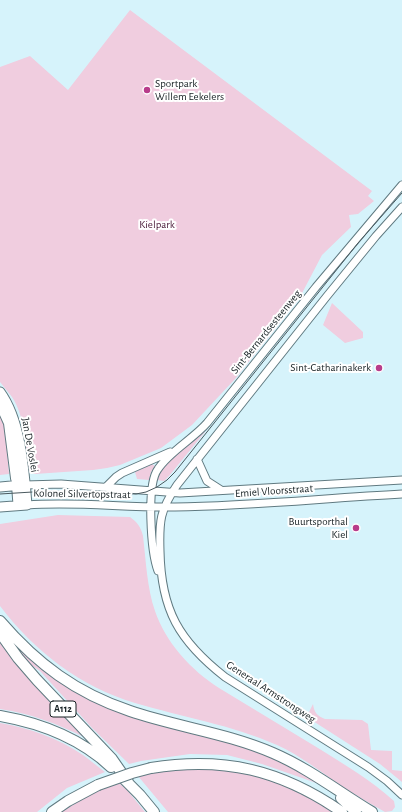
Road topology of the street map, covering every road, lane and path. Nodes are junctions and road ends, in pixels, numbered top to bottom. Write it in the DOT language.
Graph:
graph roads {
  1 [pos="402,185"];
  2 [pos="402,207"];
  3 [pos="0,392"];
  4 [pos="0,403"];
  5 [pos="184,444"];
  6 [pos="197,459"];
  7 [pos="402,480"];
  8 [pos="19,482"];
  9 [pos="107,486"];
  10 [pos="0,487"];
  11 [pos="152,491"];
  12 [pos="223,491"];
  13 [pos="172,492"];
  14 [pos="402,494"];
  15 [pos="23,505"];
  16 [pos="0,507"];
  17 [pos="152,507"];
  18 [pos="164,507"];
  19 [pos="161,579"];
  20 [pos="0,621"];
  21 [pos="0,633"];
  22 [pos="0,716"];
  23 [pos="306,771"];
  24 [pos="128,782"];
  25 [pos="402,795"];
  26 [pos="52,812"];
  27 [pos="154,812"];
  28 [pos="342,812"];
  29 [pos="356,812"];
  30 [pos="371,812"];
  1 -- 5 [label="street, Sint-Bernardsesteenweg"];
  2 -- 6 [label="street"];
  3 -- 8 [label="main road, Jan De Voslei"];
  4 -- 8 [label="highway"];
  5 -- 9 [label="street"];
  5 -- 11 [label="street, Sint-Bernardsesteenweg"];
  6 -- 12 [label="street"];
  6 -- 13 [label="street"];
  7 -- 12 [label="street, Emiel Vloorsstraat"];
  8 -- 9 [label="street, Kolonel Silvertopstraat"];
  8 -- 10 [label="main road, Kolonel Silvertopstraat"];
  8 -- 15 [label="main road, Jan De Voslei"];
  9 -- 11 [label="street, Kolonel Silvertopstraat"];
  11 -- 13 [label="street, Emiel Vloorsstraat"];
  11 -- 17 [label="street, Sint-Bernardsesteenweg"];
  12 -- 13 [label="street, Emiel Vloorsstraat"];
  13 -- 18 [label="street"];
  14 -- 18 [label="street, Emiel Vloorsstraat"];
  15 -- 16 [label="main road, Kolonel Silvertopstraat"];
  15 -- 17 [label="street, Kolonel Silvertopstraat"];
  17 -- 18 [label="street, Kolonel Silvertopstraat"];
  17 -- 19 [label="street, Generaal Armstrongweg"];
  18 -- 19 [label="street, Generaal Armstrongweg"];
  19 -- 25 [label="street, Generaal Armstrongweg"];
  20 -- 23 [label="highway"];
  21 -- 24 [label="highway, A112"];
  22 -- 24 [label="highway"];
  23 -- 29 [label="highway"];
  23 -- 30 [label="highway"];
  24 -- 27 [label="highway, A112"];
  26 -- 28 [label="highway, bridge"];
}
